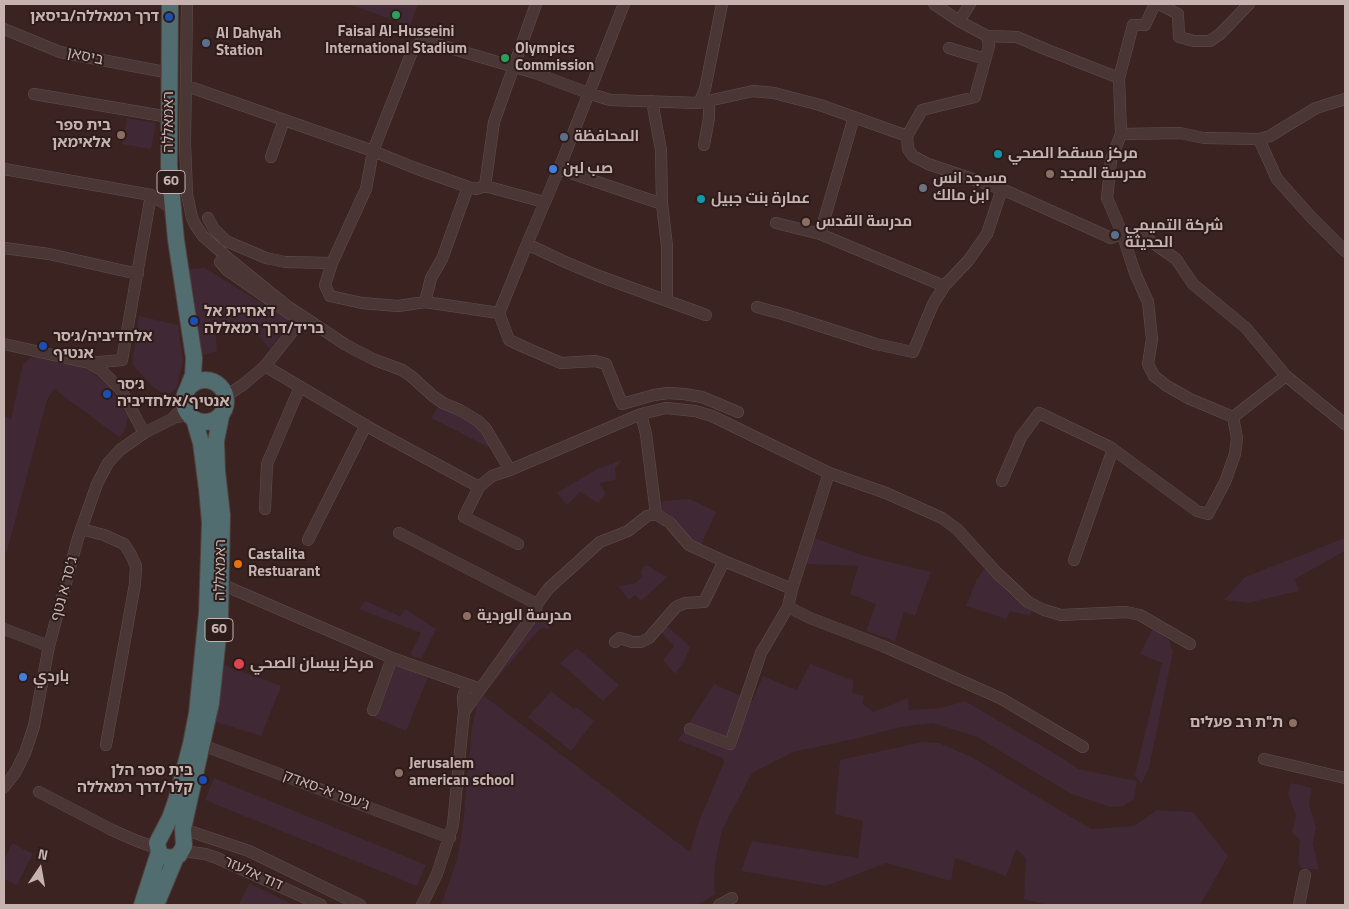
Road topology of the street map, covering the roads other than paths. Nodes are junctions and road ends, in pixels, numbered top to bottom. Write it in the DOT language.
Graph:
graph roads {
  1 [pos="170,4"];
  2 [pos="187,4"];
  3 [pos="536,4"];
  4 [pos="624,4"];
  5 [pos="722,4"];
  6 [pos="934,4"];
  7 [pos="970,4"];
  8 [pos="1155,4"];
  9 [pos="1159,4"];
  10 [pos="1249,4"];
  11 [pos="959,21"];
  12 [pos="4,29"];
  13 [pos="987,36"];
  14 [pos="949,48"];
  15 [pos="985,59"];
  16 [pos="514,67"];
  17 [pos="170,73"];
  18 [pos="1119,78"];
  19 [pos="187,86"];
  20 [pos="588,93"];
  21 [pos="34,94"];
  22 [pos="1345,99"];
  23 [pos="652,101"];
  24 [pos="704,102"];
  25 [pos="169,117"];
  26 [pos="854,117"];
  27 [pos="284,120"];
  28 [pos="1121,134"];
  29 [pos="907,136"];
  30 [pos="1260,139"];
  31 [pos="704,145"];
  32 [pos="373,151"];
  33 [pos="271,157"];
  34 [pos="4,169"];
  35 [pos="559,169"];
  36 [pos="485,186"];
  37 [pos="468,187"];
  38 [pos="1002,189"];
  39 [pos="151,195"];
  40 [pos="544,202"];
  41 [pos="662,204"];
  42 [pos="173,209"];
  43 [pos="208,218"];
  44 [pos="776,223"];
  45 [pos="1122,233"];
  46 [pos="820,234"];
  47 [pos="527,244"];
  48 [pos="4,248"];
  49 [pos="1345,251"];
  50 [pos="332,263"];
  51 [pos="138,274"];
  52 [pos="944,286"];
  53 [pos="667,300"];
  54 [pos="425,302"];
  55 [pos="757,307"];
  56 [pos="499,313"];
  57 [pos="706,315"];
  58 [pos="304,316"];
  59 [pos="4,344"];
  60 [pos="194,358"];
  61 [pos="89,364"];
  62 [pos="265,366"];
  63 [pos="1286,376"];
  64 [pos="212,381"];
  65 [pos="300,387"];
  66 [pos="186,393"];
  67 [pos="226,396"];
  68 [pos="738,412"];
  69 [pos="641,414"];
  70 [pos="220,416"];
  71 [pos="192,417"];
  72 [pos="1233,418"];
  73 [pos="170,420"];
  74 [pos="1345,424"];
  75 [pos="366,425"];
  76 [pos="144,433"];
  77 [pos="1113,449"];
  78 [pos="510,470"];
  79 [pos="829,473"];
  80 [pos="1002,481"];
  81 [pos="479,487"];
  82 [pos="265,509"];
  83 [pos="656,514"];
  84 [pos="81,530"];
  85 [pos="399,533"];
  86 [pos="308,540"];
  87 [pos="518,544"];
  88 [pos="1074,560"];
  89 [pos="724,561"];
  90 [pos="221,584"];
  91 [pos="792,588"];
  92 [pos="537,604"];
  93 [pos="788,607"];
  94 [pos="4,629"];
  95 [pos="615,642"];
  96 [pos="1190,644"];
  97 [pos="49,646"];
  98 [pos="392,658"];
  99 [pos="466,684"];
  100 [pos="480,689"];
  101 [pos="373,710"];
  102 [pos="464,712"];
  103 [pos="690,729"];
  104 [pos="106,745"];
  105 [pos="202,745"];
  106 [pos="1083,747"];
  107 [pos="1264,759"];
  108 [pos="1345,778"];
  109 [pos="4,788"];
  110 [pos="39,792"];
  111 [pos="450,838"];
  112 [pos="159,845"];
  113 [pos="181,845"];
  114 [pos="1305,875"];
  115 [pos="732,898"];
  116 [pos="142,905"];
  117 [pos="156,905"];
  118 [pos="321,905"];
  119 [pos="360,905"];
  120 [pos="422,905"];
  121 [pos="719,905"];
  122 [pos="1299,905"];
  1 -- 17 [label="highway, ראמאללה / 60"];
  2 -- 19 [label="street"];
  3 -- 16 [label="street"];
  4 -- 20 [label="street"];
  5 -- 24 [label="street"];
  6 -- 11 [label="street"];
  7 -- 11 [label="street"];
  8 -- 18 [label="street"];
  9 -- 10 [label="street"];
  11 -- 13 [label="street"];
  12 -- 17 [label="street, ביסאן"];
  13 -- 15 [label="street"];
  13 -- 18 [label="street"];
  14 -- 15 [label="street"];
  15 -- 29 [label="street"];
  16 -- 20 [label="street"];
  16 -- 32 [label="street"];
  16 -- 36 [label="street"];
  17 -- 25 [label="highway, ראמאללה / 60"];
  18 -- 28 [label="street"];
  19 -- 27 [label="street"];
  19 -- 58 [label="street"];
  20 -- 23 [label="street"];
  20 -- 35 [label="street"];
  21 -- 25 [label="street"];
  22 -- 30 [label="street"];
  23 -- 24 [label="street"];
  23 -- 41 [label="street"];
  24 -- 26 [label="street"];
  24 -- 31 [label="street"];
  25 -- 42 [label="highway, ראמאללה / 60"];
  26 -- 29 [label="street"];
  26 -- 46 [label="street"];
  27 -- 32 [label="street"];
  27 -- 33 [label="street"];
  28 -- 30 [label="street"];
  28 -- 45 [label="street"];
  29 -- 38 [label="street"];
  30 -- 49 [label="street"];
  32 -- 37 [label="street"];
  32 -- 50 [label="street"];
  34 -- 39 [label="street"];
  35 -- 40 [label="street"];
  35 -- 41 [label="street"];
  36 -- 37 [label="street"];
  36 -- 40 [label="street"];
  37 -- 54 [label="street"];
  38 -- 45 [label="street"];
  38 -- 52 [label="street"];
  39 -- 42 [label="street"];
  39 -- 51 [label="street"];
  40 -- 47 [label="street"];
  41 -- 53 [label="street"];
  42 -- 60 [label="highway, ראמאללה / 60"];
  43 -- 50 [label="street"];
  44 -- 46 [label="street"];
  45 -- 63 [label="street"];
  45 -- 72 [label="street"];
  46 -- 52 [label="street"];
  47 -- 53 [label="street"];
  47 -- 56 [label="street"];
  48 -- 51 [label="street"];
  50 -- 54 [label="street"];
  51 -- 61 [label="street"];
  52 -- 55 [label="street"];
  53 -- 57 [label="street"];
  54 -- 56 [label="street"];
  56 -- 68 [label="street"];
  58 -- 62 [label="street"];
  58 -- 78 [label="street"];
  59 -- 61 [label="street"];
  60 -- 64 [label="highway, ראמאללה / 60"];
  60 -- 66 [label="highway, ראמאללה / 60"];
  61 -- 76 [label="street"];
  62 -- 65 [label="street"];
  62 -- 67 [label="street"];
  63 -- 72 [label="street"];
  63 -- 74 [label="street"];
  64 -- 66 [label="highway"];
  64 -- 67 [label="highway, 60"];
  65 -- 75 [label="street"];
  65 -- 82 [label="street"];
  66 -- 71 [label="highway, 60"];
  66 -- 73 [label="street"];
  67 -- 70 [label="highway, 60"];
  69 -- 78 [label="street"];
  69 -- 79 [label="street"];
  69 -- 83 [label="street"];
  70 -- 71 [label="highway"];
  70 -- 90 [label="highway, ראמאללה / 60"];
  71 -- 73 [label="street, ג'סר א נטף"];
  71 -- 112 [label="highway, ראמאללה / 60"];
  72 -- 77 [label="street"];
  73 -- 76 [label="street, ג'סר א נטף"];
  75 -- 81 [label="street"];
  75 -- 86 [label="street"];
  76 -- 84 [label="street, ג'סר א נטף"];
  77 -- 80 [label="street"];
  77 -- 88 [label="street"];
  78 -- 81 [label="street"];
  79 -- 91 [label="street"];
  79 -- 96 [label="street"];
  81 -- 87 [label="street"];
  83 -- 89 [label="street"];
  83 -- 92 [label="street"];
  84 -- 97 [label="street, ג'סר א נטף"];
  84 -- 104 [label="street"];
  85 -- 92 [label="street"];
  89 -- 91 [label="street"];
  89 -- 95 [label="street"];
  90 -- 98 [label="street"];
  90 -- 105 [label="highway, ראמאללה / 60"];
  91 -- 93 [label="street"];
  92 -- 100 [label="street"];
  93 -- 103 [label="street"];
  93 -- 106 [label="street"];
  94 -- 97 [label="street"];
  97 -- 109 [label="street, ג'סר א נטף"];
  98 -- 99 [label="street"];
  98 -- 101 [label="street"];
  99 -- 100 [label="street"];
  99 -- 102 [label="street"];
  100 -- 102 [label="street"];
  102 -- 111 [label="street"];
  105 -- 111 [label="street, ג'עפר א-סאדק"];
  105 -- 113 [label="highway, ראמאללה / 60"];
  107 -- 108 [label="street"];
  110 -- 112 [label="street"];
  111 -- 120 [label="street"];
  112 -- 113 [label="highway"];
  112 -- 113 [label="highway"];
  112 -- 116 [label="highway, ראמאללה / 60"];
  113 -- 117 [label="highway, ראמאללה / 60"];
  113 -- 118 [label="street, דוד אלעזר"];
  113 -- 119 [label="street"];
  114 -- 122 [label="street"];
  115 -- 121 [label="street"];
}
